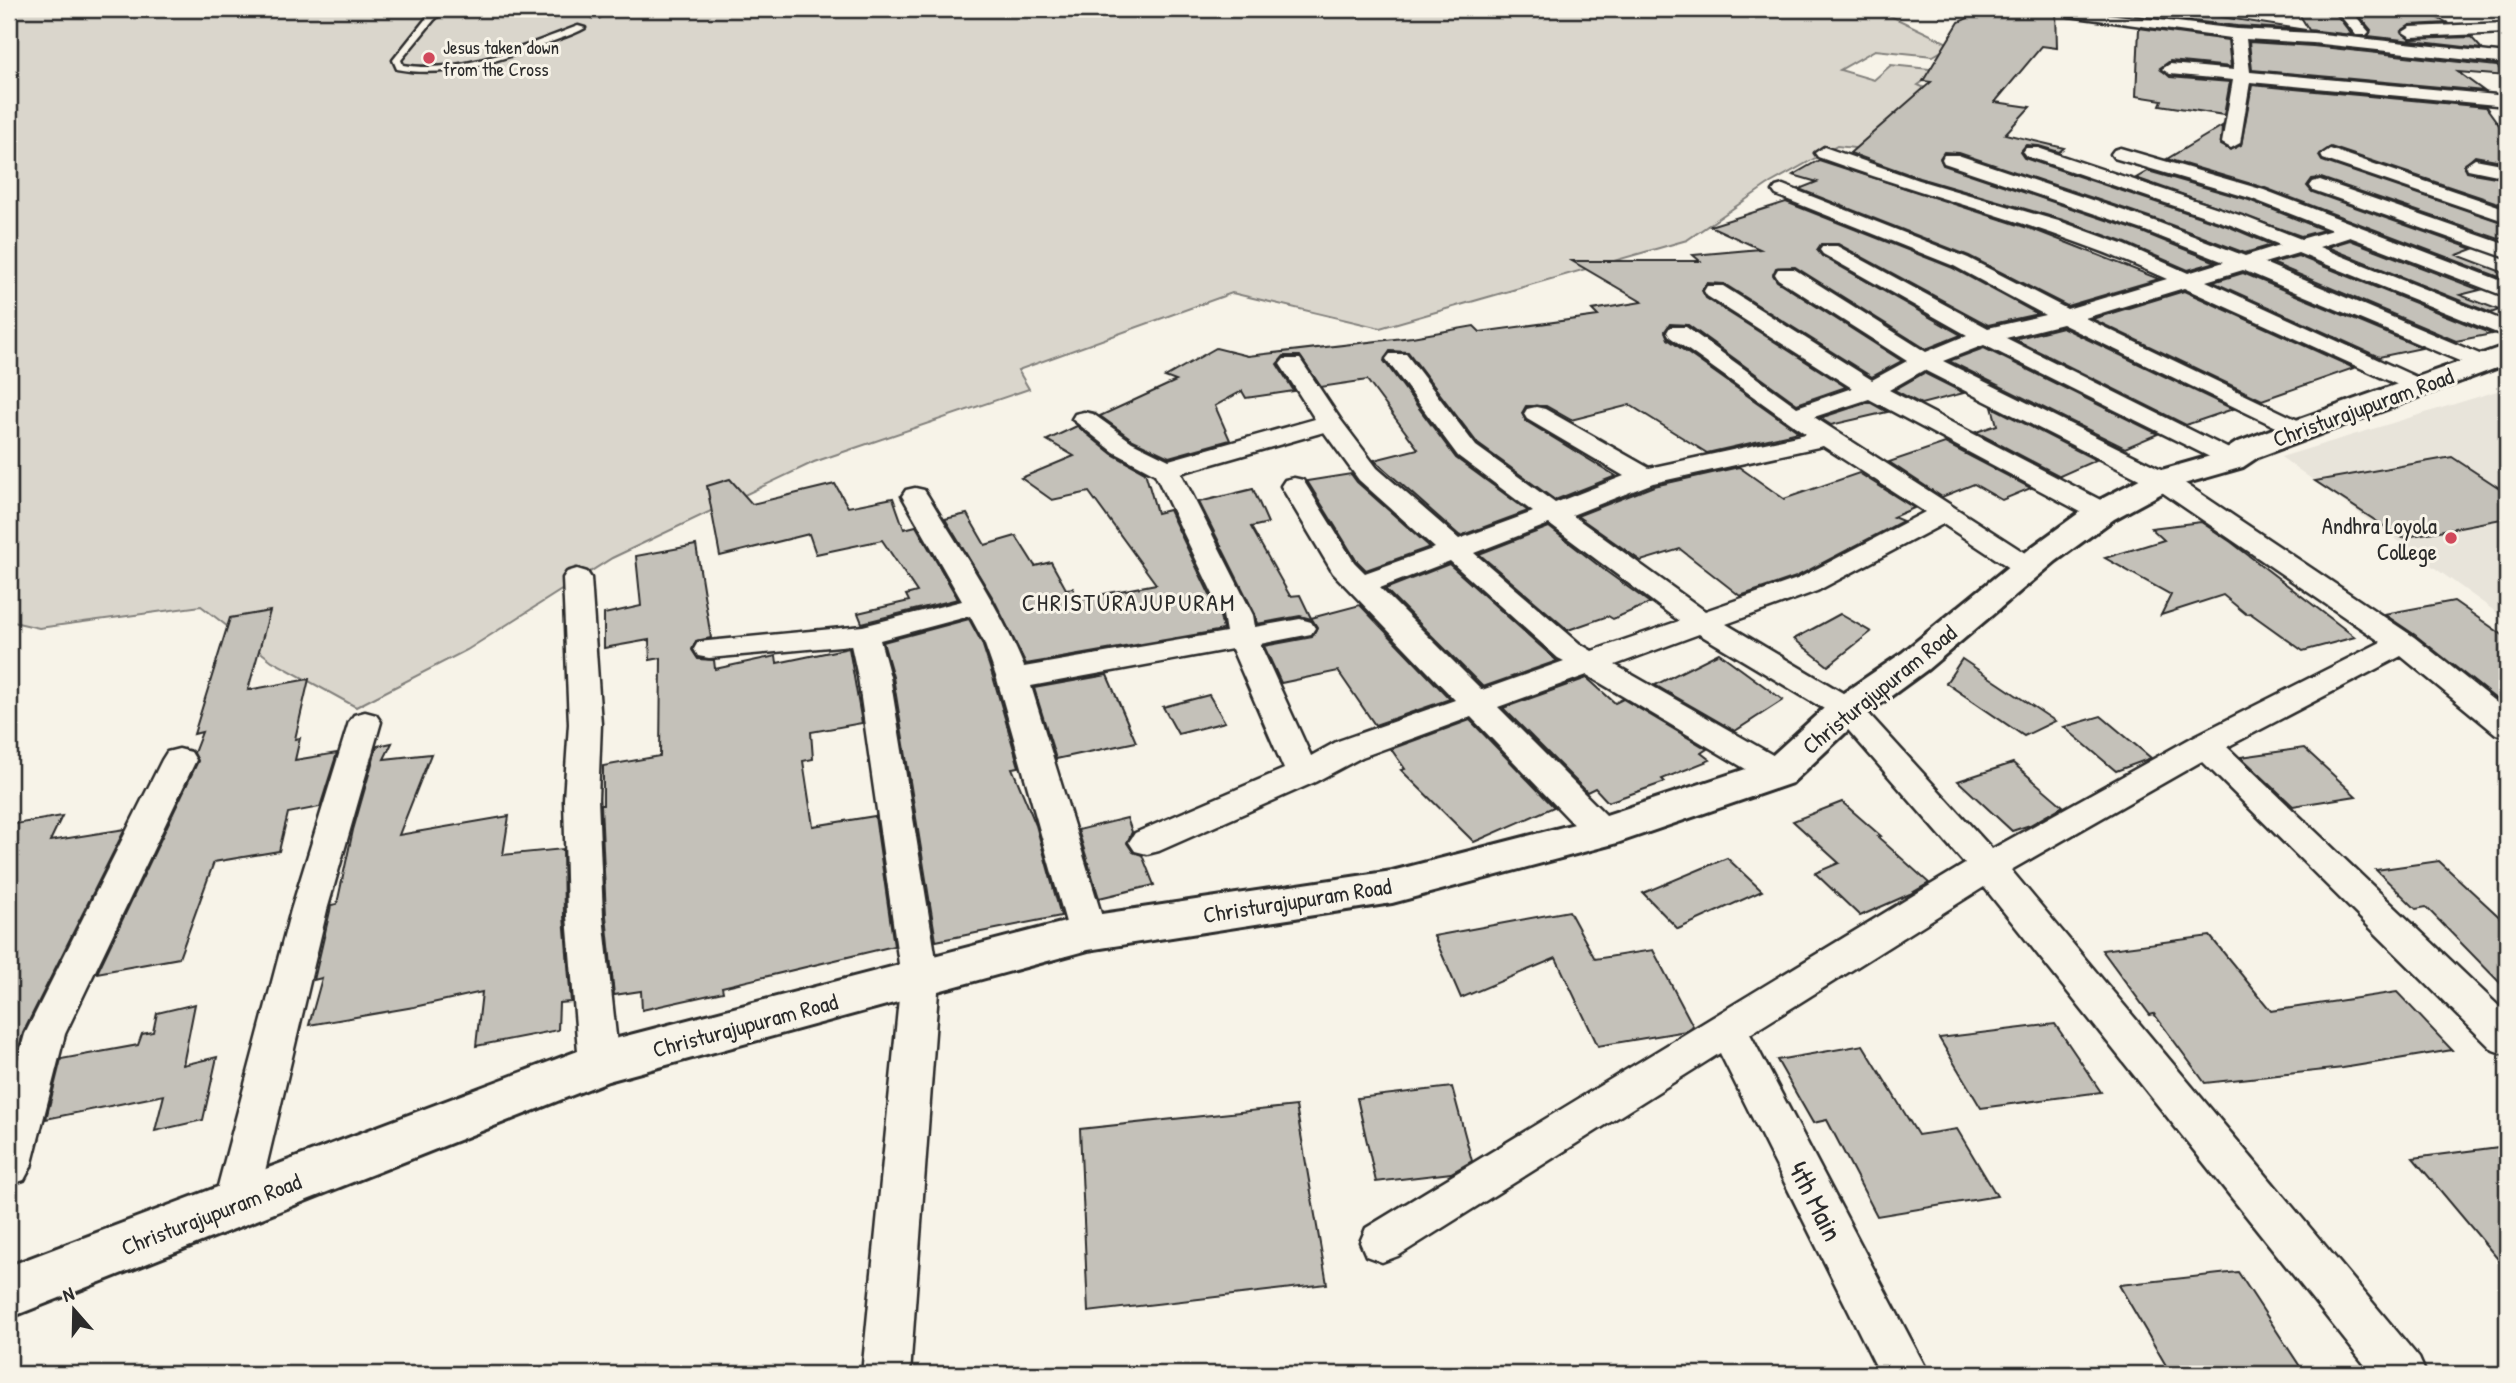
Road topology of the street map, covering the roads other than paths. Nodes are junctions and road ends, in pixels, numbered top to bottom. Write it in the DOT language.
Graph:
graph roads {
  1 [pos="442,9"];
  2 [pos="606,9"];
  3 [pos="2342,9"];
  4 [pos="2069,12"];
  5 [pos="596,15"];
  6 [pos="2278,24"];
  7 [pos="581,28"];
  8 [pos="2507,28"];
  9 [pos="2361,32"];
  10 [pos="2237,34"];
  11 [pos="2428,51"];
  12 [pos="2507,59"];
  13 [pos="2170,69"];
  14 [pos="2241,77"];
  15 [pos="2448,96"];
  16 [pos="2507,102"];
  17 [pos="2231,143"];
  18 [pos="2032,152"];
  19 [pos="1824,153"];
  20 [pos="2120,154"];
  21 [pos="2330,155"];
  22 [pos="1951,159"];
  23 [pos="2475,166"];
  24 [pos="2507,171"];
  25 [pos="2320,186"];
  26 [pos="1783,191"];
  27 [pos="2507,216"];
  28 [pos="2351,230"];
  29 [pos="2299,246"];
  30 [pos="1830,250"];
  31 [pos="2507,252"];
  32 [pos="2245,263"];
  33 [pos="1786,274"];
  34 [pos="2188,281"];
  35 [pos="1715,290"];
  36 [pos="2507,290"];
  37 [pos="2065,317"];
  38 [pos="2507,330"];
  39 [pos="1678,332"];
  40 [pos="1985,336"];
  41 [pos="2494,358"];
  42 [pos="1398,359"];
  43 [pos="1924,362"];
  44 [pos="1292,364"];
  45 [pos="2418,387"];
  46 [pos="1871,390"];
  47 [pos="1536,414"];
  48 [pos="1794,416"];
  49 [pos="1084,419"];
  50 [pos="1330,423"];
  51 [pos="2299,430"];
  52 [pos="1828,437"];
  53 [pos="2232,460"];
  54 [pos="1166,469"];
  55 [pos="1644,477"];
  56 [pos="2162,481"];
  57 [pos="1294,486"];
  58 [pos="915,496"];
  59 [pos="1946,512"];
  60 [pos="2102,512"];
  61 [pos="1552,514"];
  62 [pos="1452,550"];
  63 [pos="2029,568"];
  64 [pos="577,578"];
  65 [pos="1361,585"];
  66 [pos="979,605"];
  67 [pos="1700,622"];
  68 [pos="1300,628"];
  69 [pos="864,635"];
  70 [pos="1242,638"];
  71 [pos="2403,643"];
  72 [pos="709,649"];
  73 [pos="1588,662"];
  74 [pos="1013,679"];
  75 [pos="1477,704"];
  76 [pos="1847,709"];
  77 [pos="365,722"];
  78 [pos="2507,727"];
  79 [pos="2205,746"];
  80 [pos="179,760"];
  81 [pos="1778,773"];
  82 [pos="1303,775"];
  83 [pos="1602,832"];
  84 [pos="1147,842"];
  85 [pos="1988,867"];
  86 [pos="1088,933"];
  87 [pos="920,978"];
  88 [pos="1727,1028"];
  89 [pos="2507,1039"];
  90 [pos="599,1063"];
  91 [pos="9,1167"];
  92 [pos="235,1205"];
  93 [pos="1382,1242"];
  94 [pos="9,1292"];
  95 [pos="886,1374"];
  96 [pos="1905,1374"];
  97 [pos="2402,1374"];
  1 -- 7 [label="lane"];
  2 -- 5 [label="lane"];
  3 -- 9 [label="street"];
  4 -- 10 [label="street"];
  6 -- 9 [label="street"];
  8 -- 9 [label="street"];
  10 -- 11 [label="street"];
  10 -- 14 [label="street"];
  11 -- 12 [label="street"];
  11 -- 15 [label="street"];
  13 -- 14 [label="street"];
  14 -- 15 [label="street"];
  14 -- 17 [label="street"];
  15 -- 16 [label="street"];
  18 -- 29 [label="street"];
  19 -- 34 [label="street"];
  20 -- 28 [label="street"];
  21 -- 27 [label="street"];
  22 -- 32 [label="street"];
  23 -- 24 [label="street"];
  25 -- 31 [label="street"];
  26 -- 37 [label="street"];
  28 -- 29 [label="street"];
  28 -- 36 [label="street"];
  29 -- 32 [label="street"];
  29 -- 38 [label="street"];
  30 -- 40 [label="street"];
  32 -- 34 [label="street"];
  32 -- 41 [label="street"];
  33 -- 43 [label="street"];
  34 -- 37 [label="street"];
  34 -- 45 [label="street"];
  35 -- 46 [label="street"];
  37 -- 40 [label="street"];
  37 -- 51 [label="street"];
  39 -- 48 [label="street"];
  40 -- 43 [label="street"];
  40 -- 53 [label="street"];
  41 -- 45 [label="street, Christurajupuram Road"];
  42 -- 61 [label="street"];
  43 -- 46 [label="street"];
  43 -- 56 [label="street"];
  44 -- 50 [label="street"];
  45 -- 51 [label="street, Christurajupuram Road"];
  46 -- 48 [label="street"];
  46 -- 60 [label="street"];
  47 -- 55 [label="street"];
  48 -- 52 [label="street"];
  49 -- 54 [label="street"];
  50 -- 54 [label="street"];
  50 -- 62 [label="street"];
  51 -- 53 [label="street, Christurajupuram Road"];
  52 -- 55 [label="street"];
  52 -- 59 [label="street"];
  53 -- 56 [label="street, Christurajupuram Road"];
  54 -- 70 [label="street"];
  55 -- 61 [label="street"];
  56 -- 60 [label="street, Christurajupuram Road"];
  56 -- 71 [label="street"];
  57 -- 65 [label="street"];
  58 -- 66 [label="street"];
  59 -- 63 [label="street"];
  59 -- 67 [label="street"];
  60 -- 63 [label="street, Christurajupuram Road"];
  61 -- 62 [label="street"];
  61 -- 67 [label="street"];
  62 -- 65 [label="street"];
  62 -- 73 [label="street"];
  63 -- 76 [label="street, Christurajupuram Road"];
  64 -- 90 [label="street"];
  65 -- 75 [label="street"];
  66 -- 69 [label="street"];
  66 -- 74 [label="street"];
  67 -- 73 [label="street"];
  67 -- 76 [label="street"];
  68 -- 70 [label="street"];
  69 -- 72 [label="street"];
  69 -- 87 [label="street"];
  70 -- 74 [label="street"];
  70 -- 82 [label="street"];
  71 -- 78 [label="street"];
  71 -- 79 [label="street"];
  73 -- 75 [label="street"];
  73 -- 81 [label="street"];
  74 -- 86 [label="street"];
  75 -- 82 [label="street"];
  75 -- 83 [label="street"];
  76 -- 81 [label="street, Christurajupuram Road"];
  76 -- 85 [label="street"];
  77 -- 92 [label="street"];
  79 -- 85 [label="street"];
  79 -- 89 [label="street"];
  80 -- 91 [label="street"];
  81 -- 83 [label="street, Christurajupuram Road"];
  82 -- 84 [label="street"];
  83 -- 86 [label="street, Christurajupuram Road"];
  85 -- 88 [label="street"];
  85 -- 97 [label="street"];
  86 -- 87 [label="street, Christurajupuram Road"];
  87 -- 90 [label="street, Christurajupuram Road"];
  87 -- 95 [label="street"];
  88 -- 93 [label="street"];
  88 -- 96 [label="street, 4th Main"];
  90 -- 92 [label="street, Christurajupuram Road"];
  92 -- 94 [label="street, Christurajupuram Road"];
}
